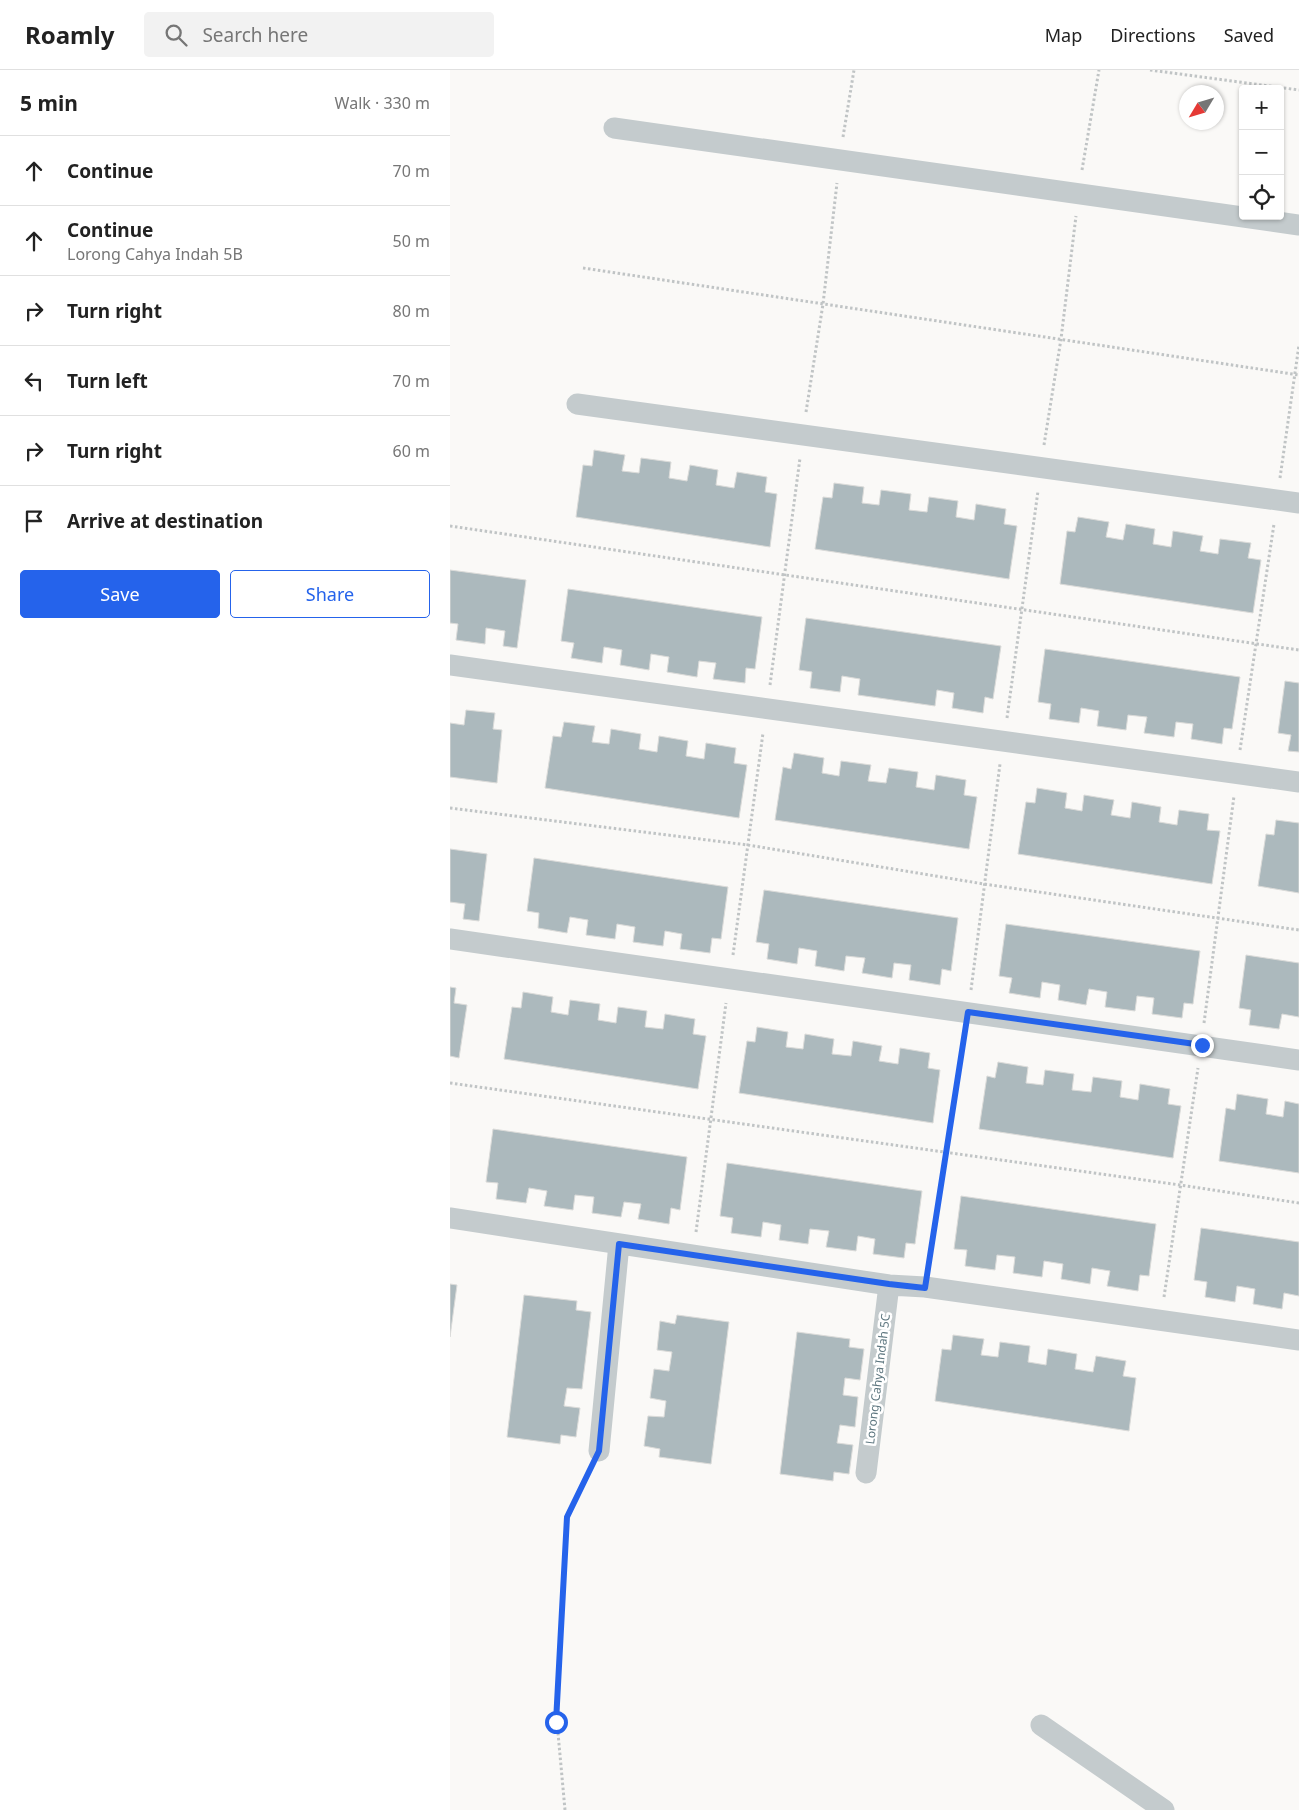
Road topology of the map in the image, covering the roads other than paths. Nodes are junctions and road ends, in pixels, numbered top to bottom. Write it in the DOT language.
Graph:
graph roads {
  1 [pos="614,128"];
  2 [pos="1299,225"];
  3 [pos="577,404"];
  4 [pos="1299,503"];
  5 [pos="450,665"];
  6 [pos="1299,782"];
  7 [pos="450,939"];
  8 [pos="1299,1060"];
  9 [pos="450,1218"];
  10 [pos="619,1244"];
  11 [pos="889,1284"];
  12 [pos="1299,1340"];
  13 [pos="599,1451"];
  14 [pos="866,1473"];
  15 [pos="1041,1725"];
  16 [pos="1164,1810"];
  1 -- 2 [label="street"];
  3 -- 4 [label="street"];
  5 -- 6 [label="street"];
  7 -- 8 [label="street"];
  9 -- 10 [label="street"];
  10 -- 11 [label="street"];
  10 -- 13 [label="street"];
  11 -- 12 [label="street"];
  11 -- 14 [label="street, Lorong Cahya Indah 5C"];
  15 -- 16 [label="street"];
}
